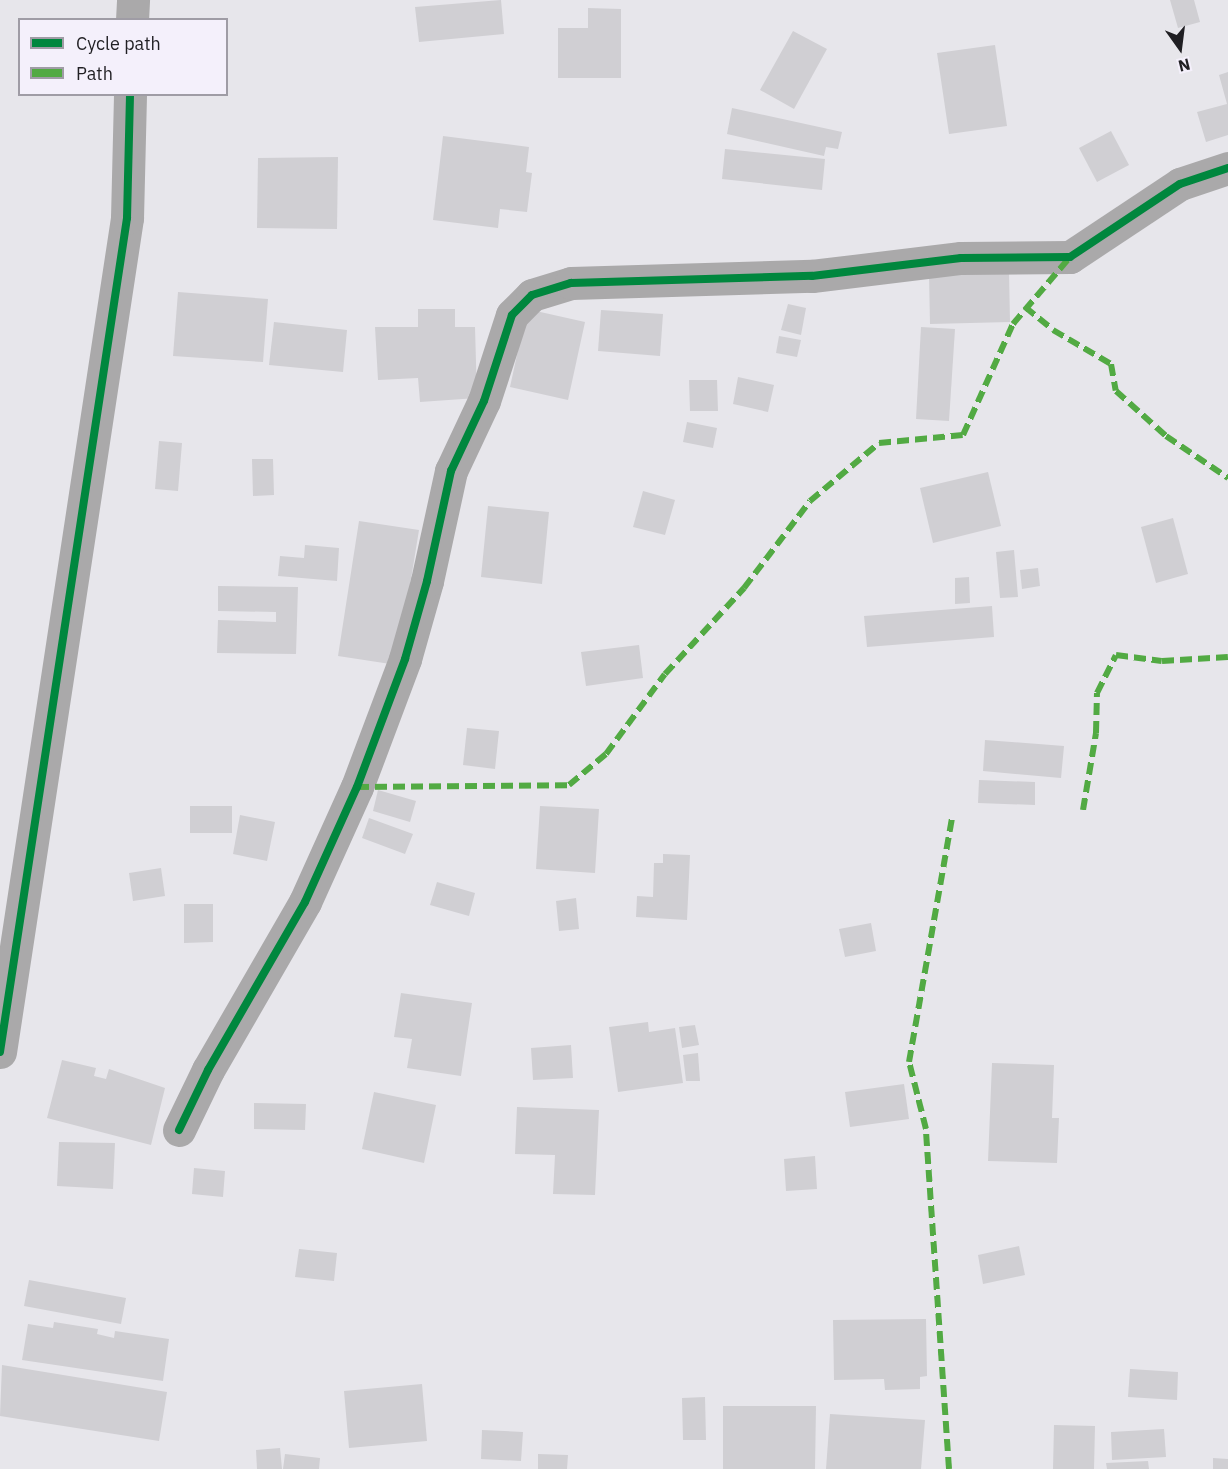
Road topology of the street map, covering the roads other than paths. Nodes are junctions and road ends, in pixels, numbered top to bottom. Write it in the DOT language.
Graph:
graph roads {
  1 [pos="133,0"];
  2 [pos="132,18"];
  3 [pos="130,96"];
  4 [pos="1228,168"];
  5 [pos="0,1052"];
  6 [pos="179,1130"];
  1 -- 2 [label="street"];
  3 -- 5 [label="street"];
  4 -- 6 [label="street"];
}
